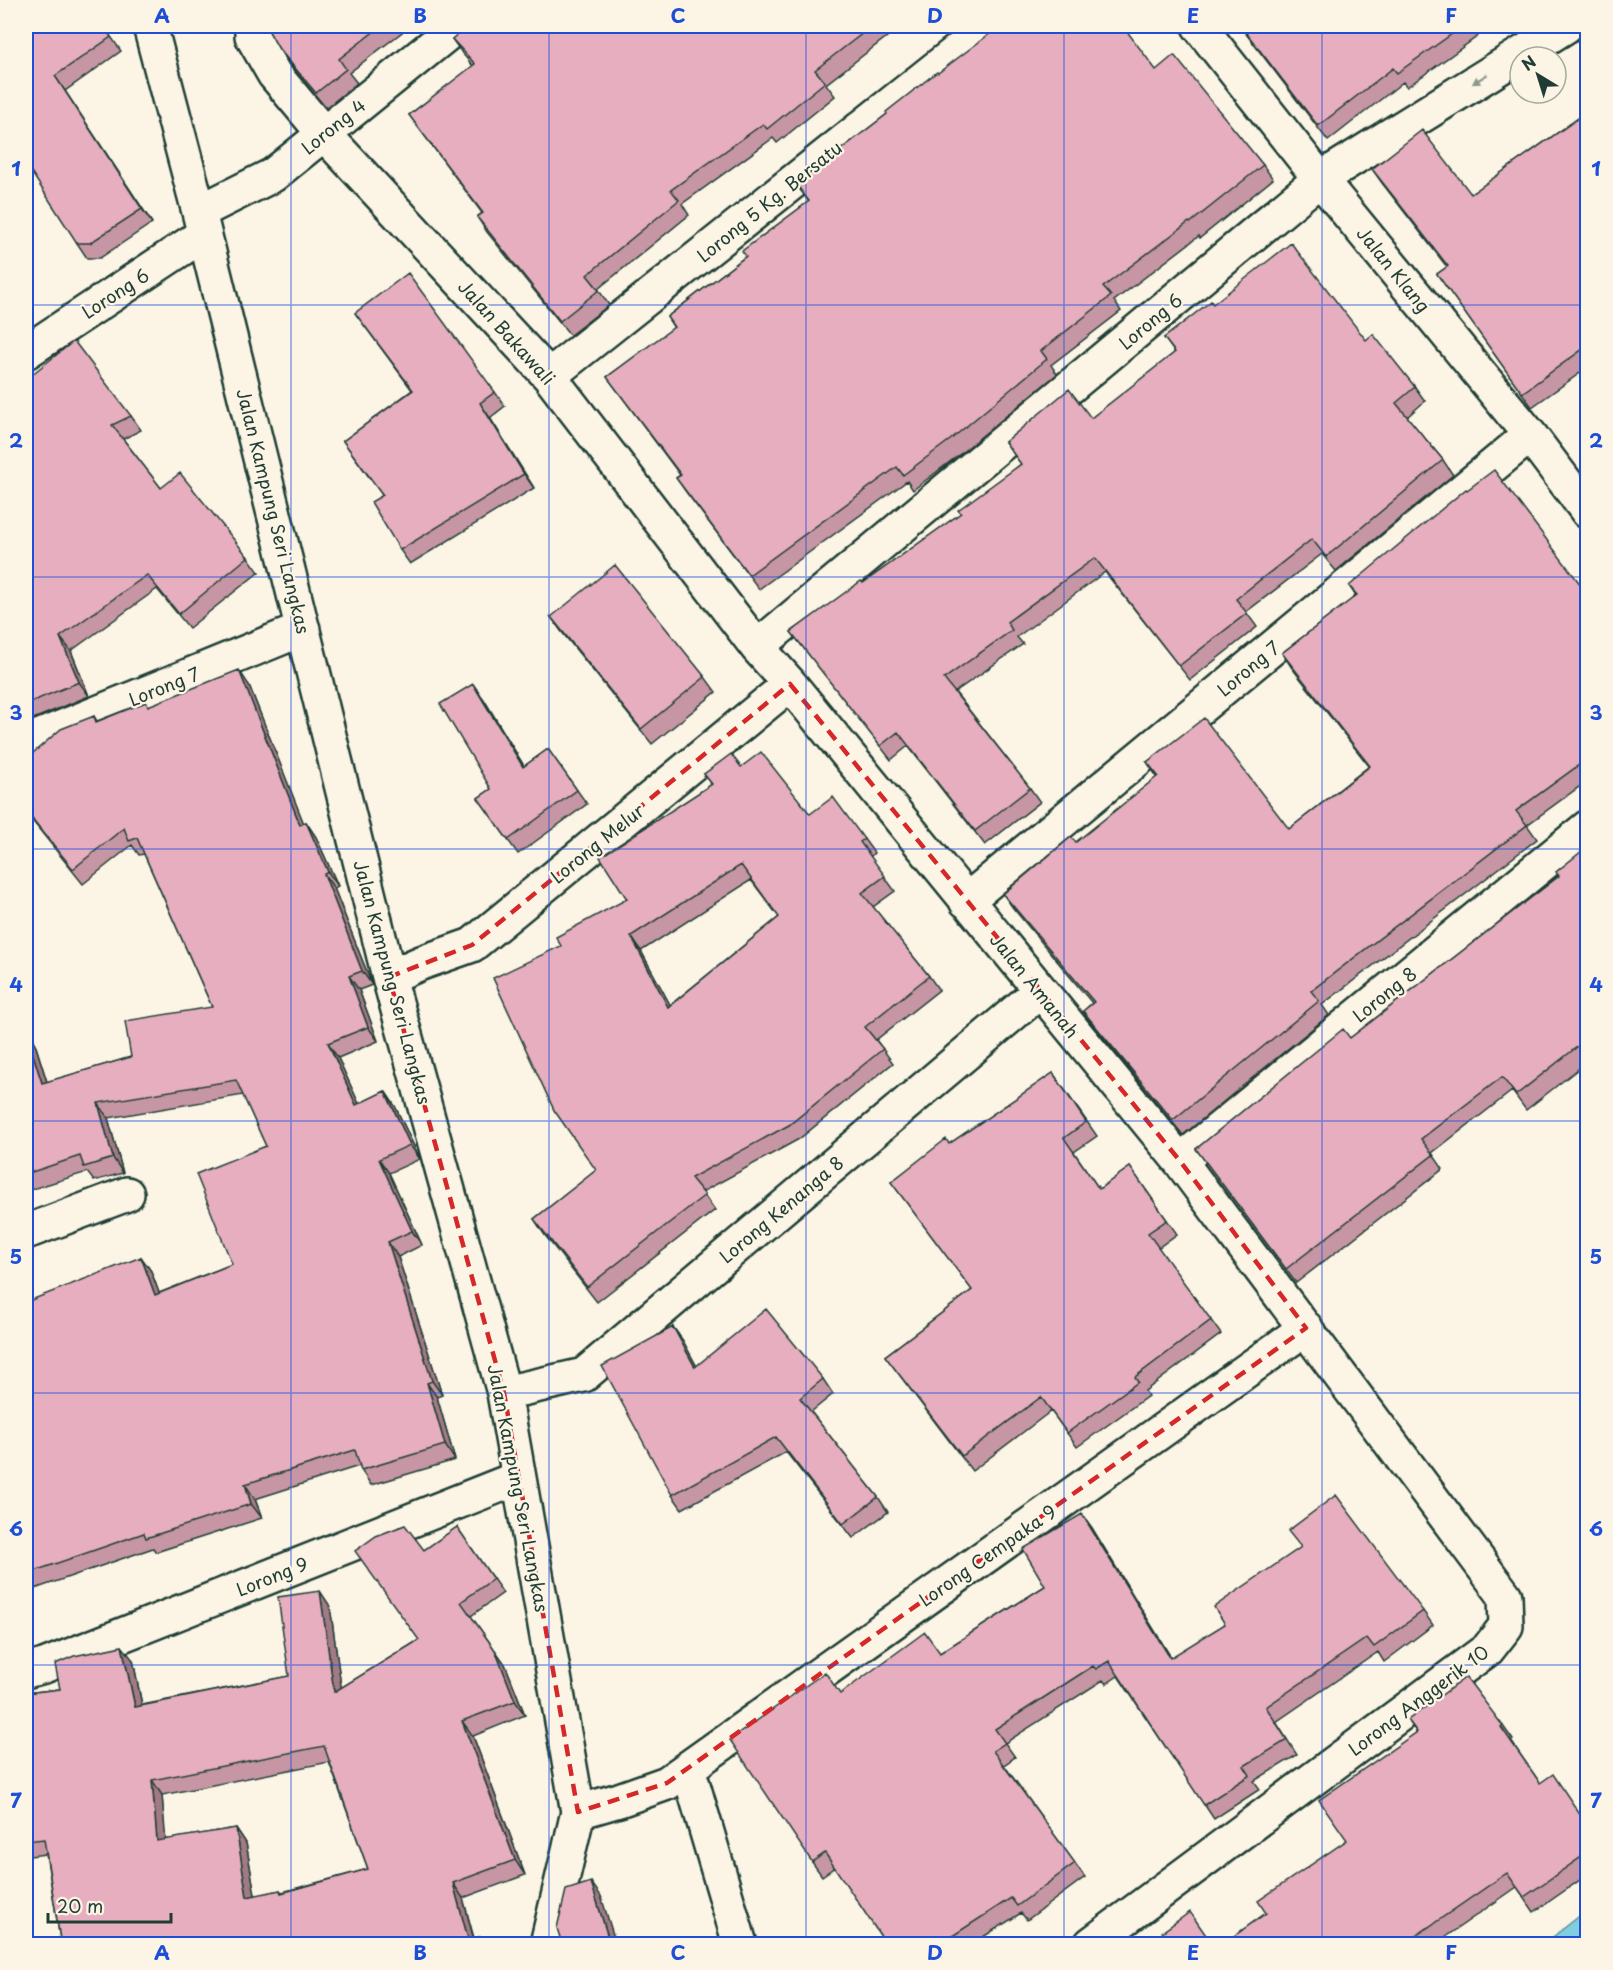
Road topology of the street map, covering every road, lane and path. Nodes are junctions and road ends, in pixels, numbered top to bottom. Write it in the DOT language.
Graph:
graph roads {
  1 [pos="150,26"];
  2 [pos="252,26"];
  3 [pos="457,26"];
  4 [pos="989,26"];
  5 [pos="1199,26"];
  6 [pos="1566,26"];
  7 [pos="324,134"];
  8 [pos="1320,179"];
  9 [pos="209,215"];
  10 [pos="26,352"];
  11 [pos="549,376"];
  12 [pos="1530,435"];
  13 [pos="1587,512"];
  14 [pos="303,629"];
  15 [pos="757,647"];
  16 [pos="790,684"];
  17 [pos="26,742"];
  18 [pos="1587,827"];
  19 [pos="966,900"];
  20 [pos="389,977"];
  21 [pos="1040,991"];
  22 [pos="1180,1161"];
  23 [pos="127,1194"];
  24 [pos="26,1232"];
  25 [pos="1306,1328"];
  26 [pos="515,1391"];
  27 [pos="518,1478"];
  28 [pos="26,1671"];
  29 [pos="677,1775"];
  30 [pos="578,1812"];
  31 [pos="548,1944"];
  32 [pos="740,1944"];
  33 [pos="1091,1944"];
  1 -- 9 [label="street, Jalan Kampung Seri Langkas"];
  2 -- 7 [label="street, Jalan Bakawali"];
  3 -- 7 [label="street, Lorong 4"];
  4 -- 11 [label="street, Lorong 5 Kg. Bersatu"];
  5 -- 8 [label="street, Jalan Klang"];
  6 -- 8 [label="street, Lorong 6, one-way"];
  7 -- 9 [label="street, Lorong 4"];
  7 -- 11 [label="street, Jalan Bakawali"];
  8 -- 12 [label="street, Jalan Klang"];
  8 -- 15 [label="street, Lorong 6"];
  9 -- 10 [label="street, Lorong 6"];
  9 -- 14 [label="street, Jalan Kampung Seri Langkas"];
  11 -- 15 [label="street, Jalan Bakawali"];
  12 -- 13 [label="street, Jalan Klang"];
  12 -- 19 [label="street, Lorong 7"];
  14 -- 17 [label="street, Lorong 7"];
  14 -- 20 [label="street, Jalan Kampung Seri Langkas"];
  15 -- 16 [label="street, Jalan Amanah"];
  16 -- 19 [label="street, Jalan Amanah"];
  16 -- 20 [label="street, Lorong Melur"];
  18 -- 22 [label="street, Lorong 8"];
  19 -- 21 [label="street, Jalan Amanah"];
  20 -- 26 [label="street, Jalan Kampung Seri Langkas"];
  21 -- 22 [label="street, Jalan Amanah"];
  21 -- 26 [label="street, Lorong Kenanga 8"];
  22 -- 25 [label="street, Jalan Amanah"];
  23 -- 24 [label="street"];
  25 -- 29 [label="street, Lorong Cempaka 9"];
  25 -- 33 [label="street, Lorong Anggerik 10"];
  26 -- 27 [label="street, Jalan Kampung Seri Langkas"];
  27 -- 28 [label="street, Lorong 9"];
  27 -- 30 [label="street, Jalan Kampung Seri Langkas"];
  29 -- 30 [label="street, Lorong Cempaka 9"];
  29 -- 32 [label="street"];
  30 -- 31 [label="street, Jalan Kampung Seri Langkas"];
}
